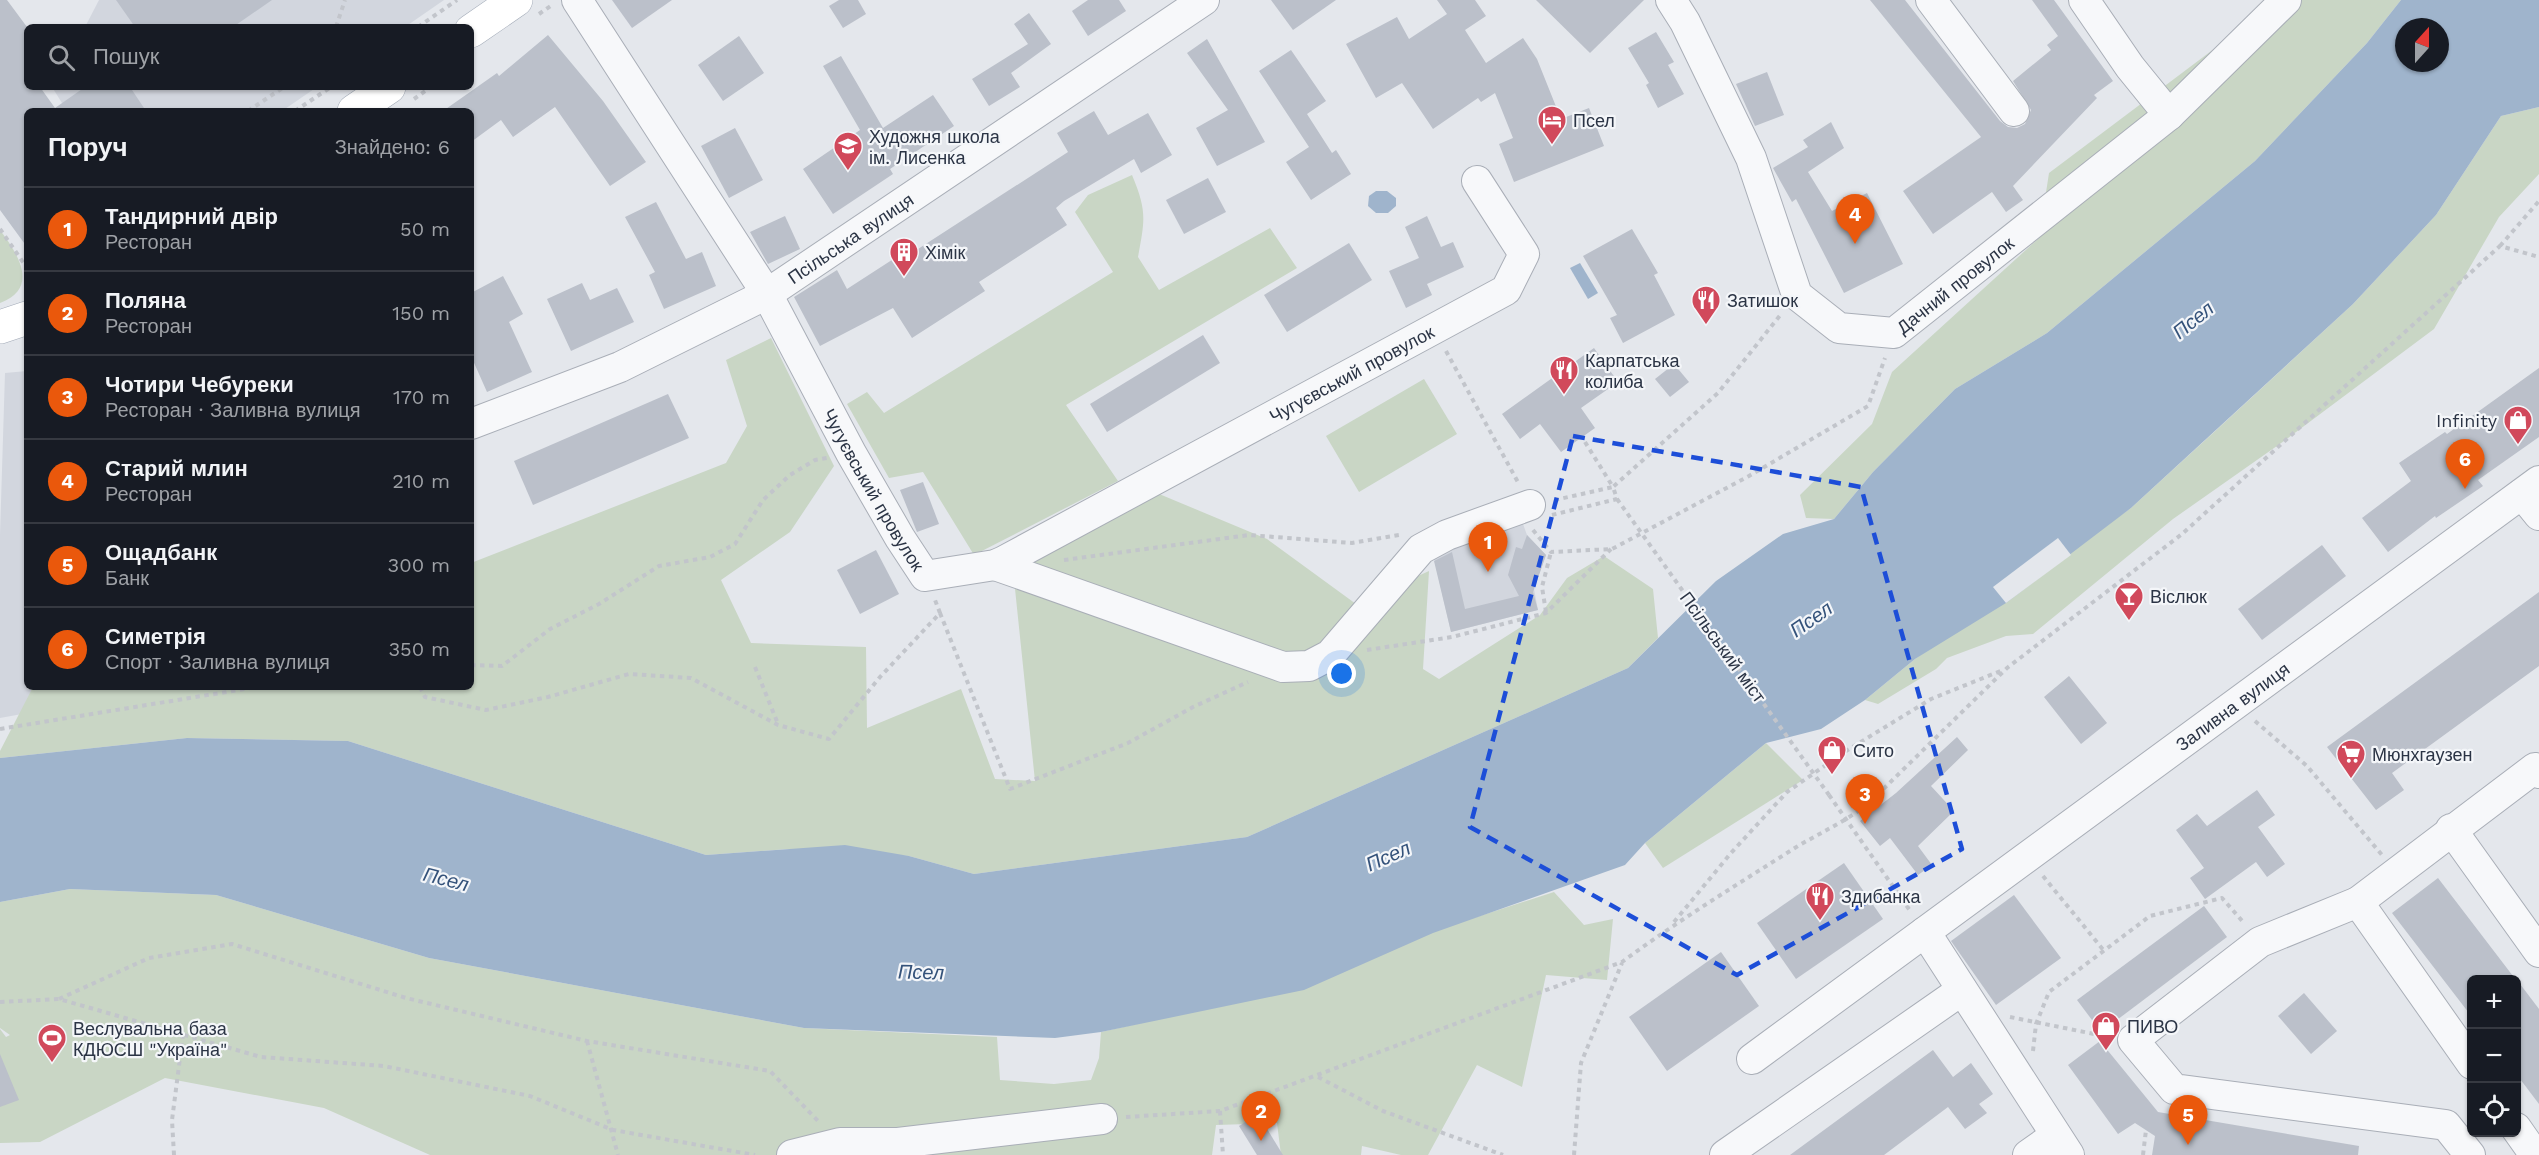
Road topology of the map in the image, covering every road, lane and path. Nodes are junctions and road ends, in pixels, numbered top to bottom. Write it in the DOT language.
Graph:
graph roads {
  1 [pos="345,0"];
  2 [pos="457,0"];
  3 [pos="516,0"];
  4 [pos="577,0"];
  5 [pos="1204,0"];
  6 [pos="1671,0"];
  7 [pos="1931,0"];
  8 [pos="2084,0"];
  9 [pos="2286,0"];
  10 [pos="337,24"];
  11 [pos="422,24"];
  12 [pos="474,29"];
  13 [pos="280,90"];
  14 [pos="326,90"];
  15 [pos="385,90"];
  16 [pos="252,108"];
  17 [pos="300,108"];
  18 [pos="358,108"];
  19 [pos="2014,111"];
  20 [pos="2169,115"];
  21 [pos="1477,181"];
  22 [pos="2539,201"];
  23 [pos="0,229"];
  24 [pos="2500,246"];
  25 [pos="2539,257"];
  26 [pos="24,264"];
  27 [pos="767,294"];
  28 [pos="1797,295"];
  29 [pos="24,319"];
  30 [pos="0,327"];
  31 [pos="1434,330"];
  32 [pos="1894,333"];
  33 [pos="474,423"];
  34 [pos="1585,442"];
  35 [pos="851,453"];
  36 [pos="1612,487"];
  37 [pos="2533,497"];
  38 [pos="1617,499"];
  39 [pos="1524,508"];
  40 [pos="1408,533"];
  41 [pos="1612,549"];
  42 [pos="1551,552"];
  43 [pos="1062,560"];
  44 [pos="995,565"];
  45 [pos="925,576"];
  46 [pos="1546,613"];
  47 [pos="940,614"];
  48 [pos="1330,655"];
  49 [pos="474,665"];
  50 [pos="755,667"];
  51 [pos="1283,667"];
  52 [pos="2007,668"];
  53 [pos="239,690"];
  54 [pos="422,690"];
  55 [pos="2234,703"];
  56 [pos="778,725"];
  57 [pos="0,729"];
  58 [pos="2538,768"];
  59 [pos="1845,822"];
  60 [pos="2451,829"];
  61 [pos="2028,857"];
  62 [pos="2396,871"];
  63 [pos="2358,902"];
  64 [pos="1672,925"];
  65 [pos="1925,932"];
  66 [pos="2260,942"];
  67 [pos="2105,952"];
  68 [pos="2539,952"];
  69 [pos="1622,962"];
  70 [pos="59,999"];
  71 [pos="1967,999"];
  72 [pos="0,1002"];
  73 [pos="2036,1024"];
  74 [pos="183,1035"];
  75 [pos="2133,1040"];
  76 [pos="587,1041"];
  77 [pos="2467,1057"];
  78 [pos="1752,1059"];
  79 [pos="1318,1077"];
  80 [pos="2028,1094"];
  81 [pos="1220,1112"];
  82 [pos="1102,1119"];
  83 [pos="613,1130"];
  84 [pos="2146,1130"];
  85 [pos="2521,1134"];
  86 [pos="840,1143"];
  87 [pos="2062,1145"];
  88 [pos="174,1155"];
  89 [pos="618,1155"];
  90 [pos="754,1155"];
  91 [pos="792,1155"];
  92 [pos="1222,1155"];
  93 [pos="1503,1155"];
  94 [pos="1574,1155"];
  95 [pos="1725,1155"];
  96 [pos="2028,1155"];
  97 [pos="2143,1155"];
  98 [pos="2470,1155"];
  99 [pos="2535,1155"];
  1 -- 10 [label="path"];
  2 -- 11 [label="path"];
  3 -- 12 [label="main road"];
  4 -- 27 [label="street, Чугуєвський провулок"];
  5 -- 27 [label="street, Псільська вулиця"];
  6 -- 28 [label="street"];
  7 -- 19 [label="street"];
  8 -- 20 [label="street"];
  9 -- 20 [label="street, Дачний провулок"];
  13 -- 16 [label="path"];
  14 -- 17 [label="path"];
  15 -- 18 [label="main road"];
  20 -- 32 [label="street, Дачний провулок"];
  21 -- 31 [label="street, Чугуєвський провулок"];
  22 -- 24 [label="path"];
  23 -- 26 [label="path"];
  24 -- 25 [label="path"];
  24 -- 52 [label="path"];
  27 -- 33 [label="street, Псільська вулиця"];
  27 -- 35 [label="street, Чугуєвський провулок"];
  28 -- 32 [label="street, Дачний провулок"];
  28 -- 36 [label="path"];
  29 -- 30 [label="main road"];
  31 -- 39 [label="path"];
  31 -- 44 [label="street, Чугуєвський провулок"];
  32 -- 41 [label="path"];
  34 -- 36 [label="path, Псільський міст"];
  35 -- 45 [label="street, Чугуєвський провулок"];
  35 -- 49 [label="path"];
  36 -- 38 [label="path, Псільський міст"];
  36 -- 39 [label="path"];
  37 -- 55 [label="street, Заливна вулиця"];
  38 -- 39 [label="path"];
  38 -- 59 [label="path, Псільський міст, bridge"];
  39 -- 42 [label="path"];
  39 -- 48 [label="street"];
  40 -- 43 [label="path"];
  41 -- 42 [label="path"];
  41 -- 46 [label="path"];
  42 -- 46 [label="path"];
  44 -- 45 [label="street, Чугуєвський провулок"];
  44 -- 51 [label="street"];
  45 -- 47 [label="path"];
  46 -- 48 [label="path"];
  47 -- 51 [label="path"];
  47 -- 56 [label="path"];
  48 -- 51 [label="street"];
  50 -- 56 [label="path"];
  52 -- 59 [label="path"];
  52 -- 64 [label="path"];
  53 -- 57 [label="path"];
  54 -- 56 [label="path"];
  55 -- 61 [label="street, Заливна вулиця"];
  55 -- 62 [label="path"];
  58 -- 60 [label="street"];
  59 -- 64 [label="path"];
  59 -- 65 [label="path, Псільський міст"];
  60 -- 62 [label="street"];
  60 -- 68 [label="street"];
  61 -- 65 [label="street, Заливна вулиця"];
  61 -- 67 [label="path"];
  62 -- 63 [label="street"];
  63 -- 66 [label="street"];
  63 -- 77 [label="street"];
  64 -- 69 [label="path"];
  65 -- 71 [label="street"];
  65 -- 78 [label="street, Заливна вулиця"];
  66 -- 67 [label="path"];
  66 -- 75 [label="street"];
  67 -- 73 [label="path"];
  69 -- 79 [label="path"];
  69 -- 94 [label="path"];
  70 -- 72 [label="path"];
  70 -- 74 [label="path"];
  70 -- 76 [label="path"];
  71 -- 73 [label="path"];
  71 -- 80 [label="street"];
  71 -- 95 [label="street"];
  73 -- 75 [label="path"];
  73 -- 80 [label="path"];
  74 -- 83 [label="path"];
  74 -- 88 [label="path"];
  75 -- 98 [label="street"];
  76 -- 83 [label="path"];
  76 -- 86 [label="path"];
  79 -- 81 [label="path"];
  79 -- 93 [label="path"];
  80 -- 87 [label="street"];
  81 -- 82 [label="path"];
  81 -- 92 [label="path"];
  82 -- 86 [label="street"];
  83 -- 89 [label="path"];
  83 -- 90 [label="path"];
  84 -- 97 [label="path"];
  85 -- 99 [label="street"];
  86 -- 91 [label="street"];
  87 -- 96 [label="street"];
}
